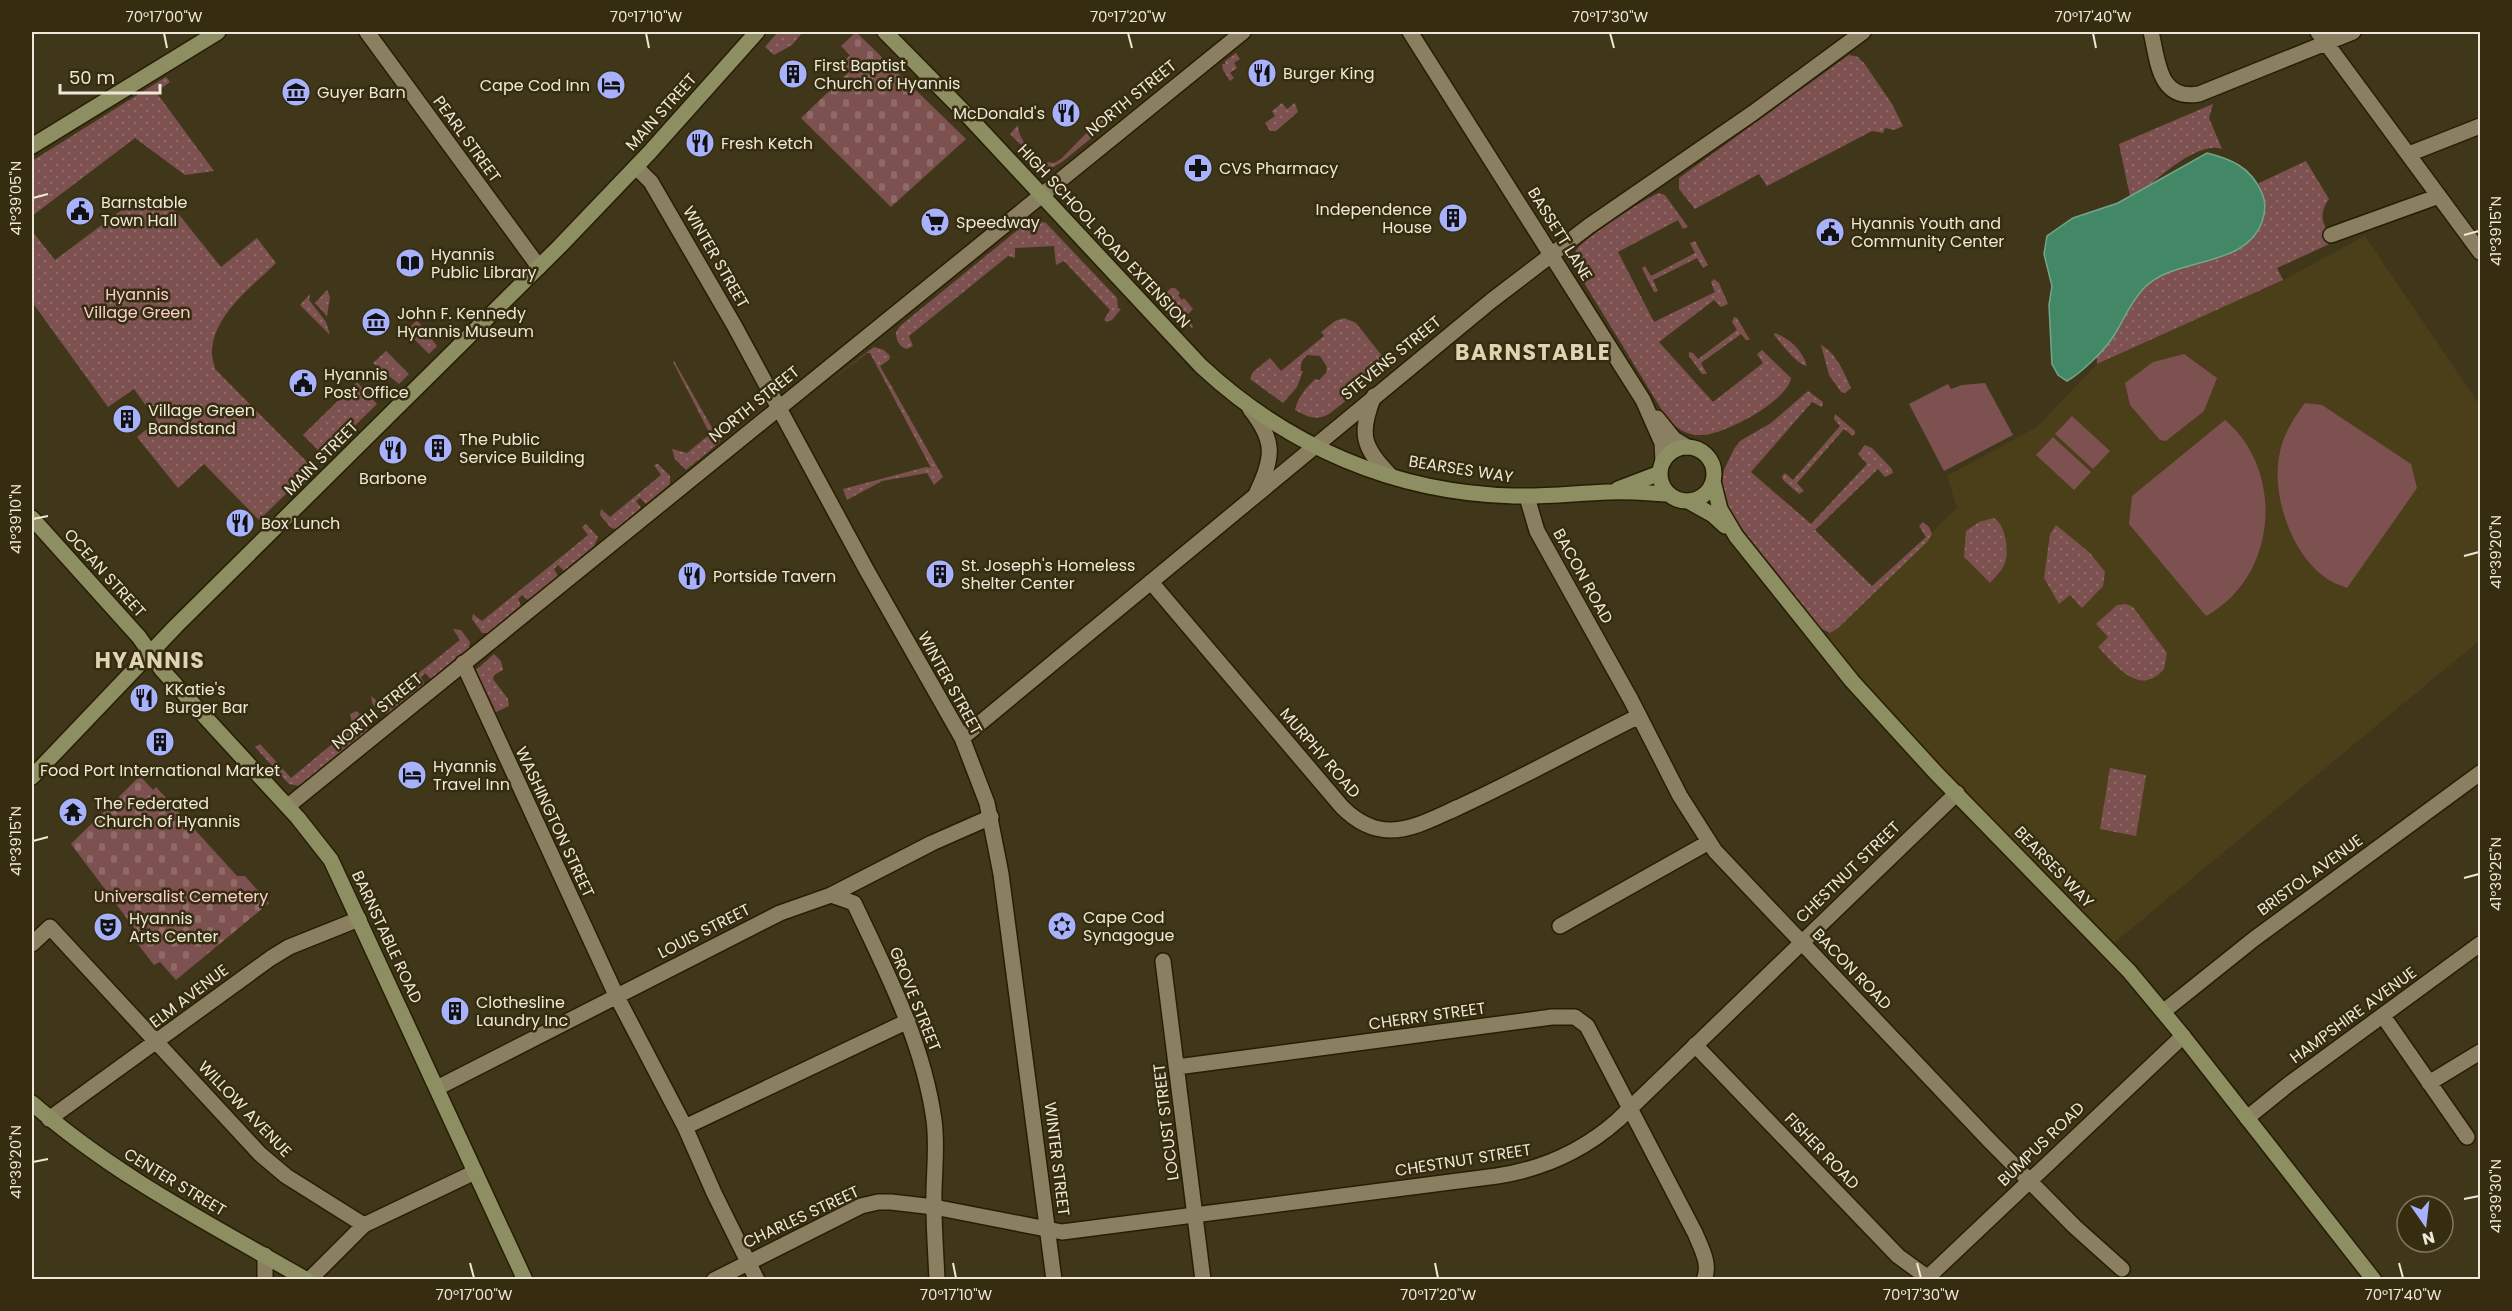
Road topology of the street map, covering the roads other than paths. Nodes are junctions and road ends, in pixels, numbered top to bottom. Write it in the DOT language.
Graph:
graph roads {
  1 [pos="218,32"];
  2 [pos="367,32"];
  3 [pos="757,32"];
  4 [pos="885,32"];
  5 [pos="1243,32"];
  6 [pos="1410,32"];
  7 [pos="1863,32"];
  8 [pos="2151,32"];
  9 [pos="2353,32"];
  10 [pos="2322,37"];
  11 [pos="2481,126"];
  12 [pos="32,146"];
  13 [pos="2409,154"];
  14 [pos="636,167"];
  15 [pos="1041,195"];
  16 [pos="2439,196"];
  17 [pos="2331,235"];
  18 [pos="2481,252"];
  19 [pos="1552,255"];
  20 [pos="539,267"];
  21 [pos="1375,395"];
  22 [pos="1643,400"];
  23 [pos="1246,405"];
  24 [pos="778,407"];
  25 [pos="1313,446"];
  26 [pos="1687,447"];
  27 [pos="1662,467"];
  28 [pos="1390,475"];
  29 [pos="1713,481"];
  30 [pos="1257,492"];
  31 [pos="1609,492"];
  32 [pos="1668,494"];
  33 [pos="1527,496"];
  34 [pos="1688,501"];
  35 [pos="32,518"];
  36 [pos="1736,536"];
  37 [pos="1150,582"];
  38 [pos="152,652"];
  39 [pos="463,663"];
  40 [pos="1639,716"];
  41 [pos="962,738"];
  42 [pos="2481,772"];
  43 [pos="32,777"];
  44 [pos="1957,793"];
  45 [pos="288,807"];
  46 [pos="991,817"];
  47 [pos="1709,843"];
  48 [pos="831,895"];
  49 [pos="359,919"];
  50 [pos="1560,926"];
  51 [pos="1801,942"];
  52 [pos="32,944"];
  53 [pos="2481,944"];
  54 [pos="1163,961"];
  55 [pos="616,995"];
  56 [pos="2164,1011"];
  57 [pos="2383,1016"];
  58 [pos="908,1020"];
  59 [pos="2183,1036"];
  60 [pos="158,1042"];
  61 [pos="1695,1045"];
  62 [pos="2481,1052"];
  63 [pos="1177,1067"];
  64 [pos="2429,1083"];
  65 [pos="437,1088"];
  66 [pos="32,1103"];
  67 [pos="1630,1108"];
  68 [pos="2247,1118"];
  69 [pos="50,1119"];
  70 [pos="685,1127"];
  71 [pos="2467,1137"];
  72 [pos="475,1172"];
  73 [pos="2030,1180"];
  74 [pos="934,1207"];
  75 [pos="1195,1216"];
  76 [pos="364,1225"];
  77 [pos="1048,1230"];
  78 [pos="265,1255"];
  79 [pos="748,1262"];
  80 [pos="2122,1269"];
  81 [pos="1928,1279"];
  82 [pos="265,1280"];
  83 [pos="308,1280"];
  84 [pos="525,1280"];
  85 [pos="714,1280"];
  86 [pos="757,1280"];
  87 [pos="937,1280"];
  88 [pos="1054,1280"];
  89 [pos="1203,1280"];
  90 [pos="1704,1280"];
  91 [pos="2374,1280"];
  1 -- 12 [label="main road"];
  2 -- 20 [label="street, PEARL STREET"];
  3 -- 14 [label="main road, MAIN STREET"];
  4 -- 15 [label="main road, HIGH SCHOOL ROAD EXTENSION"];
  5 -- 15 [label="street, NORTH STREET"];
  6 -- 19 [label="street, BASSETT LANE"];
  7 -- 19 [label="street, STEVENS STREET"];
  8 -- 10 [label="street"];
  9 -- 10 [label="street"];
  10 -- 13 [label="street"];
  11 -- 13 [label="street"];
  13 -- 16 [label="street"];
  14 -- 20 [label="main road, MAIN STREET"];
  14 -- 24 [label="street, WINTER STREET"];
  15 -- 23 [label="main road, HIGH SCHOOL ROAD EXTENSION"];
  15 -- 24 [label="street, NORTH STREET"];
  16 -- 17 [label="street"];
  16 -- 18 [label="street"];
  19 -- 21 [label="street, STEVENS STREET"];
  19 -- 22 [label="street, BASSETT LANE"];
  20 -- 38 [label="main road, MAIN STREET"];
  21 -- 25 [label="street, STEVENS STREET"];
  21 -- 28 [label="street"];
  22 -- 26 [label="street"];
  22 -- 27 [label="street, BASSETT LANE"];
  23 -- 25 [label="main road, HIGH SCHOOL ROAD EXTENSION"];
  23 -- 30 [label="street"];
  24 -- 39 [label="street, NORTH STREET"];
  24 -- 41 [label="street, WINTER STREET"];
  25 -- 28 [label="main road, BEARSES WAY"];
  25 -- 30 [label="street, STEVENS STREET"];
  26 -- 27 [label="main road"];
  26 -- 29 [label="main road"];
  27 -- 31 [label="main road, BEARSES WAY"];
  27 -- 32 [label="main road"];
  28 -- 33 [label="main road, BEARSES WAY"];
  29 -- 34 [label="main road"];
  29 -- 36 [label="main road, BEARSES WAY"];
  30 -- 37 [label="street, STEVENS STREET"];
  31 -- 32 [label="main road, BEARSES WAY"];
  31 -- 33 [label="main road, BEARSES WAY"];
  32 -- 34 [label="main road"];
  33 -- 40 [label="street, BACON ROAD"];
  34 -- 36 [label="main road"];
  35 -- 38 [label="main road, OCEAN STREET"];
  36 -- 44 [label="main road, BEARSES WAY"];
  37 -- 40 [label="street, MURPHY ROAD"];
  37 -- 41 [label="street, STEVENS STREET"];
  38 -- 43 [label="main road, MAIN STREET"];
  38 -- 45 [label="main road, BARNSTABLE ROAD"];
  39 -- 45 [label="street, NORTH STREET"];
  39 -- 55 [label="street, WASHINGTON STREET"];
  40 -- 47 [label="street, BACON ROAD"];
  41 -- 46 [label="street, WINTER STREET"];
  42 -- 56 [label="street, BRISTOL AVENUE"];
  44 -- 51 [label="street, CHESTNUT STREET"];
  44 -- 56 [label="main road, BEARSES WAY"];
  45 -- 49 [label="main road, BARNSTABLE ROAD"];
  46 -- 48 [label="street, LOUIS STREET"];
  46 -- 77 [label="street, WINTER STREET"];
  47 -- 50 [label="street"];
  47 -- 51 [label="street, BACON ROAD"];
  48 -- 55 [label="street, LOUIS STREET"];
  48 -- 58 [label="street, GROVE STREET"];
  49 -- 60 [label="street, ELM AVENUE"];
  49 -- 65 [label="main road, BARNSTABLE ROAD"];
  51 -- 61 [label="street, CHESTNUT STREET"];
  51 -- 73 [label="street, BACON ROAD"];
  52 -- 60 [label="street, WILLOW AVENUE"];
  53 -- 57 [label="street, HAMPSHIRE AVENUE"];
  54 -- 63 [label="street, LOCUST STREET"];
  55 -- 65 [label="street, LOUIS STREET"];
  55 -- 70 [label="street, WASHINGTON STREET"];
  56 -- 59 [label="main road, BEARSES WAY"];
  57 -- 64 [label="street"];
  57 -- 68 [label="street, HAMPSHIRE AVENUE"];
  58 -- 70 [label="street"];
  58 -- 74 [label="street, GROVE STREET"];
  59 -- 68 [label="main road, BEARSES WAY"];
  59 -- 73 [label="street, BUMPUS ROAD"];
  60 -- 69 [label="street, ELM AVENUE"];
  60 -- 76 [label="street, WILLOW AVENUE"];
  61 -- 67 [label="street, CHESTNUT STREET"];
  61 -- 81 [label="street, FISHER ROAD"];
  62 -- 64 [label="street"];
  63 -- 67 [label="street, CHERRY STREET"];
  63 -- 75 [label="street, LOCUST STREET"];
  64 -- 71 [label="street"];
  65 -- 72 [label="main road, BARNSTABLE ROAD"];
  66 -- 69 [label="main road, CENTER STREET"];
  67 -- 75 [label="street, CHESTNUT STREET"];
  67 -- 90 [label="street, CHERRY STREET"];
  68 -- 91 [label="main road, BEARSES WAY"];
  69 -- 78 [label="main road, CENTER STREET"];
  70 -- 79 [label="street, WASHINGTON STREET"];
  72 -- 76 [label="street"];
  72 -- 84 [label="main road, BARNSTABLE ROAD"];
  73 -- 80 [label="street, BACON ROAD"];
  73 -- 81 [label="street, BUMPUS ROAD"];
  74 -- 77 [label="street, CHARLES STREET"];
  74 -- 79 [label="street, CHARLES STREET"];
  74 -- 87 [label="street, GROVE STREET"];
  75 -- 77 [label="street, CHESTNUT STREET"];
  75 -- 89 [label="street, LOCUST STREET"];
  76 -- 83 [label="street"];
  77 -- 88 [label="street, WINTER STREET"];
  78 -- 82 [label="street"];
  78 -- 83 [label="main road, CENTER STREET"];
  79 -- 85 [label="street, CHARLES STREET"];
  79 -- 86 [label="street, WASHINGTON STREET"];
}
